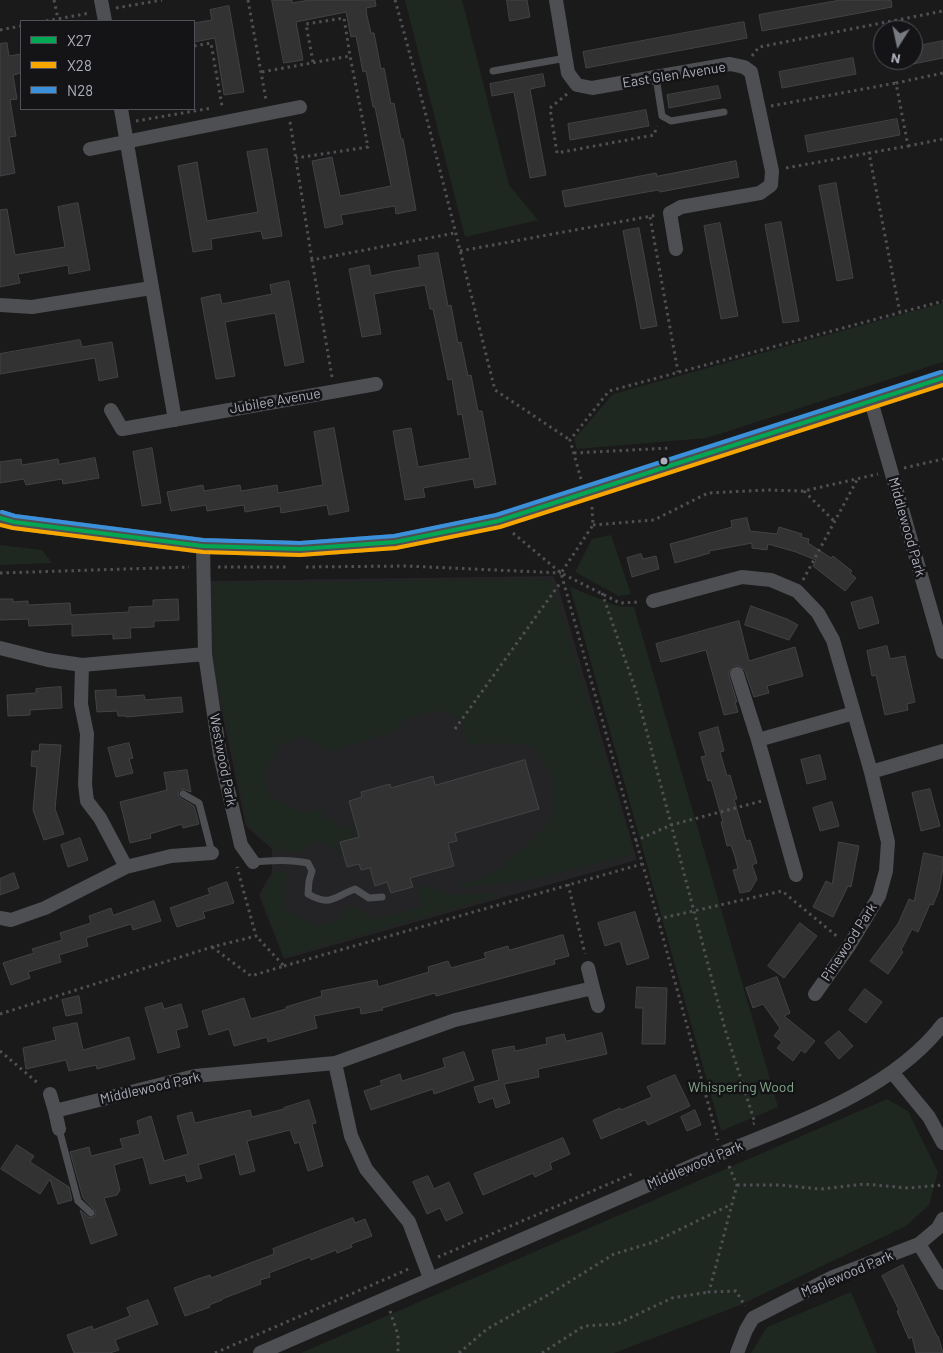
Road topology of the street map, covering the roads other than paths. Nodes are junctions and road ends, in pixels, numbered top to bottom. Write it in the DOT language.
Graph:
graph roads {
  1 [pos="101,0"];
  2 [pos="556,0"];
  3 [pos="105,20"];
  4 [pos="566,58"];
  5 [pos="493,71"];
  6 [pos="656,77"];
  7 [pos="294,108"];
  8 [pos="121,110"];
  9 [pos="724,112"];
  10 [pos="128,142"];
  11 [pos="90,149"];
  12 [pos="676,249"];
  13 [pos="152,288"];
  14 [pos="0,305"];
  15 [pos="943,378"];
  16 [pos="376,384"];
  17 [pos="871,401"];
  18 [pos="111,410"];
  19 [pos="174,420"];
  20 [pos="0,518"];
  21 [pos="203,546"];
  22 [pos="653,601"];
  23 [pos="942,647"];
  24 [pos="0,648"];
  25 [pos="205,654"];
  26 [pos="82,665"];
  27 [pos="737,674"];
  28 [pos="854,713"];
  29 [pos="758,740"];
  30 [pos="943,752"];
  31 [pos="871,772"];
  32 [pos="184,794"];
  33 [pos="212,853"];
  34 [pos="253,862"];
  35 [pos="126,867"];
  36 [pos="796,875"];
  37 [pos="382,897"];
  38 [pos="0,918"];
  39 [pos="588,968"];
  40 [pos="593,988"];
  41 [pos="815,994"];
  42 [pos="598,1006"];
  43 [pos="943,1024"];
  44 [pos="335,1063"];
  45 [pos="892,1072"];
  46 [pos="50,1094"];
  47 [pos="55,1111"];
  48 [pos="59,1129"];
  49 [pos="943,1143"];
  50 [pos="91,1213"];
  51 [pos="943,1219"];
  52 [pos="919,1244"];
  53 [pos="430,1278"];
  54 [pos="943,1283"];
  55 [pos="260,1353"];
  56 [pos="737,1353"];
  1 -- 3 [label="street"];
  2 -- 4 [label="street"];
  4 -- 5 [label="lane"];
  4 -- 6 [label="street, East Glen Avenue"];
  6 -- 9 [label="lane"];
  6 -- 12 [label="street, East Glen Avenue"];
  7 -- 10 [label="street"];
  8 -- 10 [label="street"];
  10 -- 11 [label="street"];
  10 -- 13 [label="street"];
  13 -- 14 [label="street"];
  13 -- 19 [label="street"];
  15 -- 17 [label="street"];
  16 -- 19 [label="street, Jubilee Avenue"];
  17 -- 21 [label="street"];
  17 -- 23 [label="street, Middlewood Park"];
  18 -- 19 [label="street, Jubilee Avenue"];
  20 -- 21 [label="street"];
  21 -- 25 [label="street, Westwood Park"];
  22 -- 28 [label="street, Pinewood Park"];
  24 -- 26 [label="street"];
  25 -- 26 [label="street"];
  25 -- 34 [label="street, Westwood Park"];
  26 -- 35 [label="street"];
  27 -- 29 [label="street"];
  28 -- 29 [label="street"];
  28 -- 31 [label="street, Pinewood Park"];
  29 -- 36 [label="street"];
  30 -- 31 [label="street"];
  31 -- 41 [label="street, Pinewood Park"];
  32 -- 33 [label="lane"];
  33 -- 35 [label="street"];
  34 -- 37 [label="lane"];
  35 -- 38 [label="street"];
  39 -- 40 [label="street"];
  40 -- 42 [label="street"];
  40 -- 44 [label="street, Middlewood Park"];
  43 -- 45 [label="street, Middlewood Park"];
  44 -- 47 [label="street, Middlewood Park"];
  44 -- 53 [label="street"];
  45 -- 49 [label="street"];
  45 -- 53 [label="street, Middlewood Park"];
  46 -- 47 [label="street"];
  47 -- 48 [label="street"];
  48 -- 50 [label="lane"];
  51 -- 52 [label="street, Maplewood Park"];
  52 -- 54 [label="street"];
  52 -- 56 [label="street, Maplewood Park"];
  53 -- 55 [label="street, Middlewood Park"];
}
